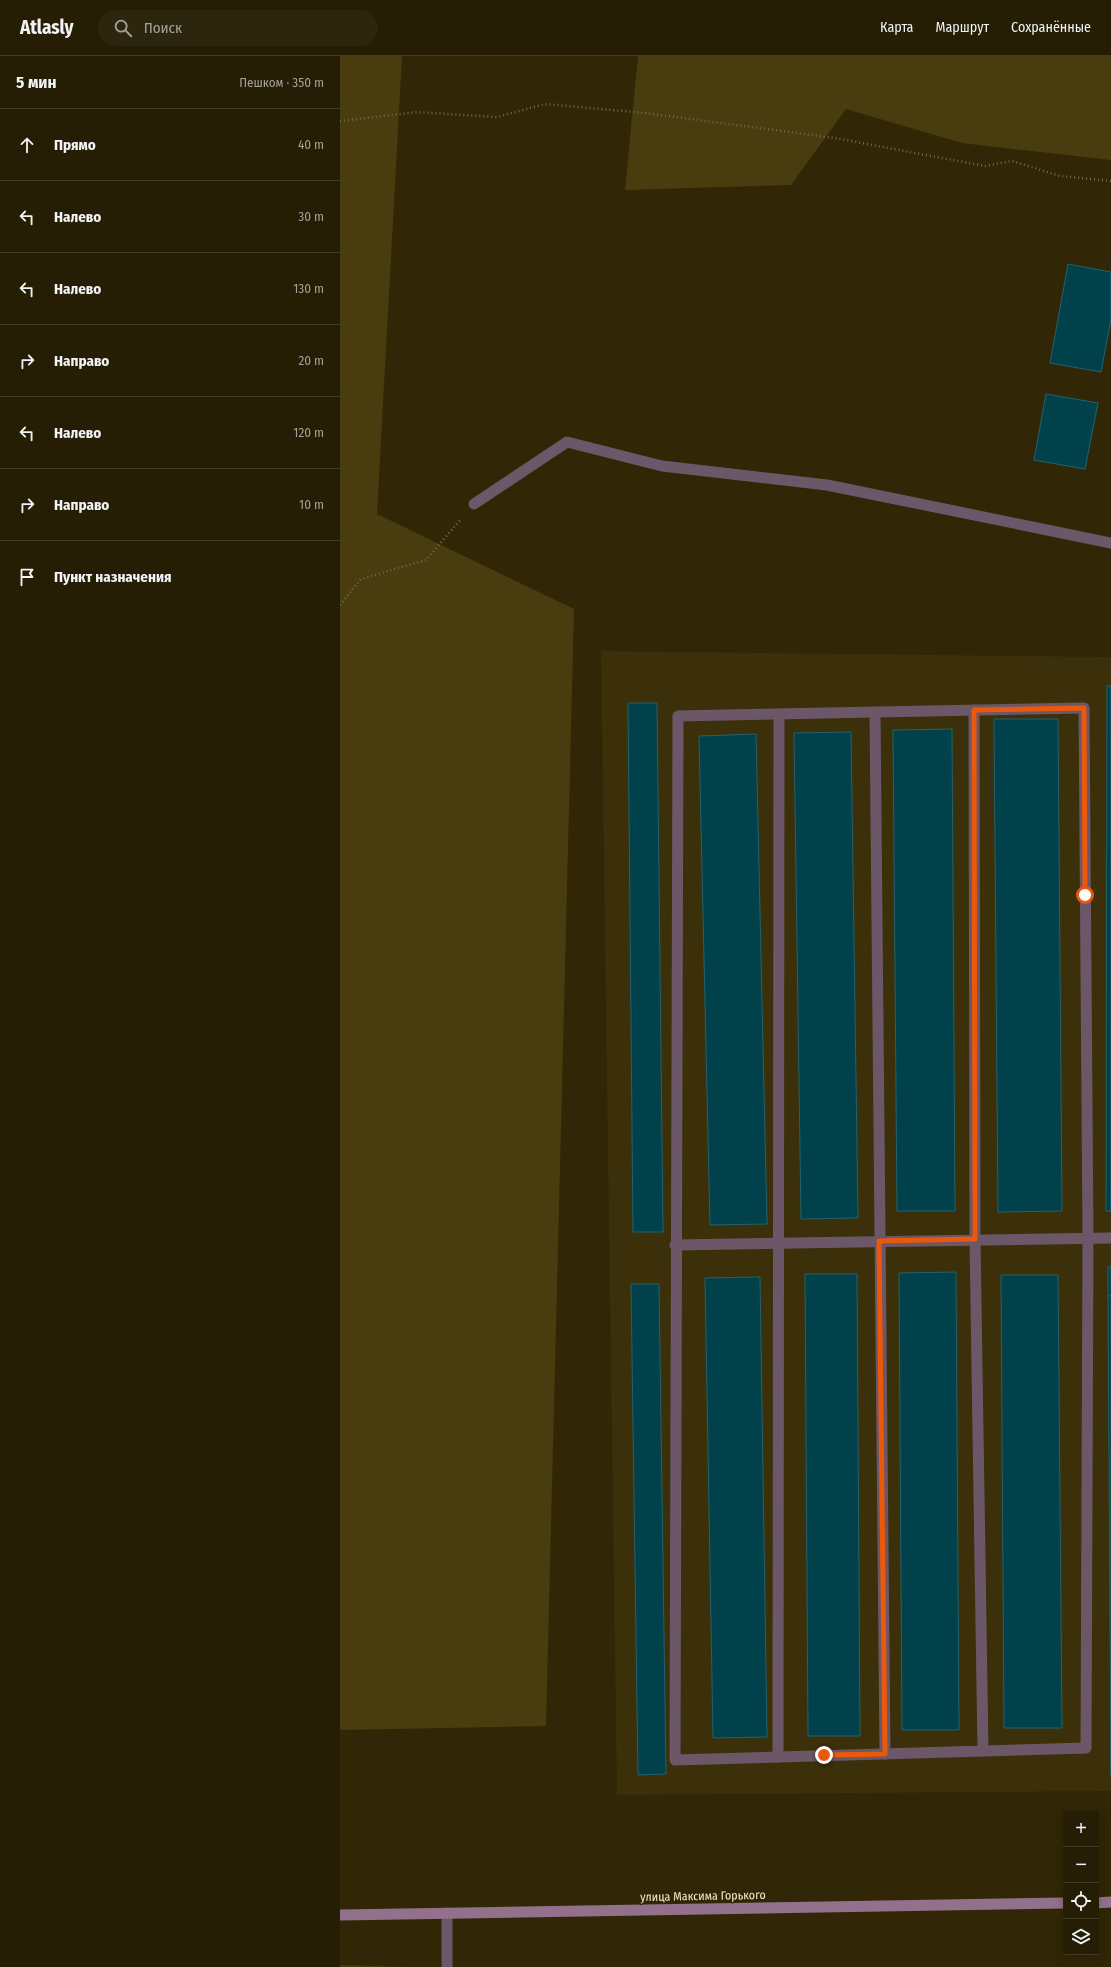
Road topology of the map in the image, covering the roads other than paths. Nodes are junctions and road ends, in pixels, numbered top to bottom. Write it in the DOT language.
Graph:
graph roads {
  1 [pos="474,504"];
  2 [pos="1111,543"];
  3 [pos="974,710"];
  4 [pos="875,712"];
  5 [pos="779,714"];
  6 [pos="1088,1238"];
  7 [pos="1111,1238"];
  8 [pos="975,1239"];
  9 [pos="879,1241"];
  10 [pos="777,1243"];
  11 [pos="675,1245"];
  12 [pos="983,1751"];
  13 [pos="885,1754"];
  14 [pos="778,1757"];
  15 [pos="1099,1902"];
  16 [pos="1111,1902"];
  17 [pos="1063,1903"];
  18 [pos="447,1913"];
  19 [pos="340,1915"];
  20 [pos="447,1967"];
  1 -- 2 [label="street"];
  3 -- 4 [label="street"];
  3 -- 6 [label="street"];
  3 -- 8 [label="street"];
  4 -- 5 [label="street"];
  4 -- 9 [label="street"];
  5 -- 10 [label="street"];
  5 -- 11 [label="street"];
  6 -- 7 [label="street"];
  6 -- 8 [label="street"];
  6 -- 12 [label="street"];
  8 -- 9 [label="street"];
  8 -- 12 [label="street"];
  9 -- 10 [label="street"];
  9 -- 13 [label="street"];
  10 -- 11 [label="street"];
  10 -- 14 [label="street"];
  11 -- 14 [label="street"];
  12 -- 13 [label="street"];
  13 -- 14 [label="street"];
  15 -- 16 [label="main road"];
  17 -- 18 [label="main road, улица Максима Горького"];
  18 -- 19 [label="main road, улица Максима Горького"];
  18 -- 20 [label="street"];
}
